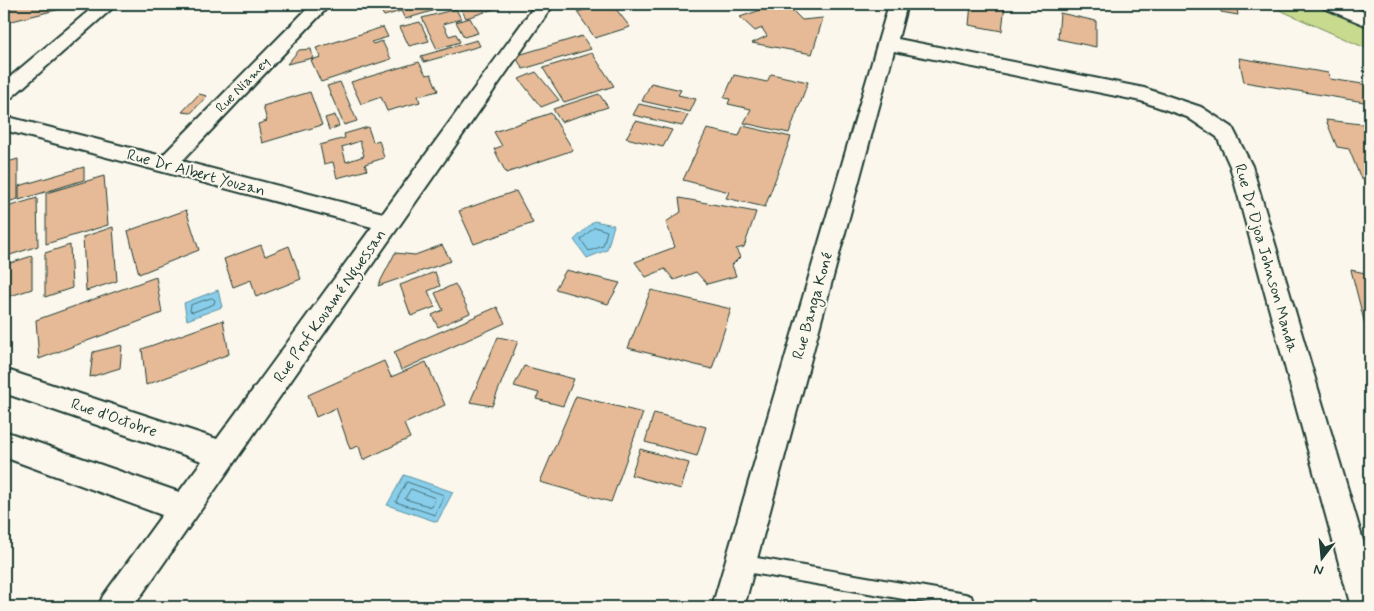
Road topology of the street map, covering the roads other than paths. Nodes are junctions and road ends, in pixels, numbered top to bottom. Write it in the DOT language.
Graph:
graph roads {
  1 [pos="108,4"];
  2 [pos="315,4"];
  3 [pos="545,4"];
  4 [pos="898,4"];
  5 [pos="1330,4"];
  6 [pos="1370,20"];
  7 [pos="887,43"];
  8 [pos="4,93"];
  9 [pos="4,123"];
  10 [pos="166,165"];
  11 [pos="389,223"];
  12 [pos="4,381"];
  13 [pos="4,444"];
  14 [pos="224,455"];
  15 [pos="185,509"];
  16 [pos="740,564"];
  17 [pos="965,602"];
  18 [pos="114,607"];
  19 [pos="728,607"];
  20 [pos="1367,607"];
  1 -- 8 [label="street"];
  2 -- 10 [label="street, Rue Niamey"];
  3 -- 11 [label="street, Rue Prof Kouamé Nguessan"];
  4 -- 7 [label="street, Rue Banga Koné"];
  5 -- 6 [label="street"];
  7 -- 16 [label="street, Rue Banga Koné"];
  7 -- 20 [label="street, Rue Dr Djoa Johnson Manda"];
  9 -- 10 [label="street, Rue Dr Albert Youzan"];
  10 -- 11 [label="street, Rue Dr Albert Youzan"];
  11 -- 14 [label="street, Rue Prof Kouamé Nguessan"];
  12 -- 14 [label="street, Rue d'Octobre"];
  13 -- 15 [label="street"];
  14 -- 15 [label="street, Rue Prof Kouamé Nguessan"];
  15 -- 18 [label="street, Rue Prof Kouamé Nguessan"];
  16 -- 17 [label="lane"];
  16 -- 19 [label="street, Rue Banga Koné"];
}
